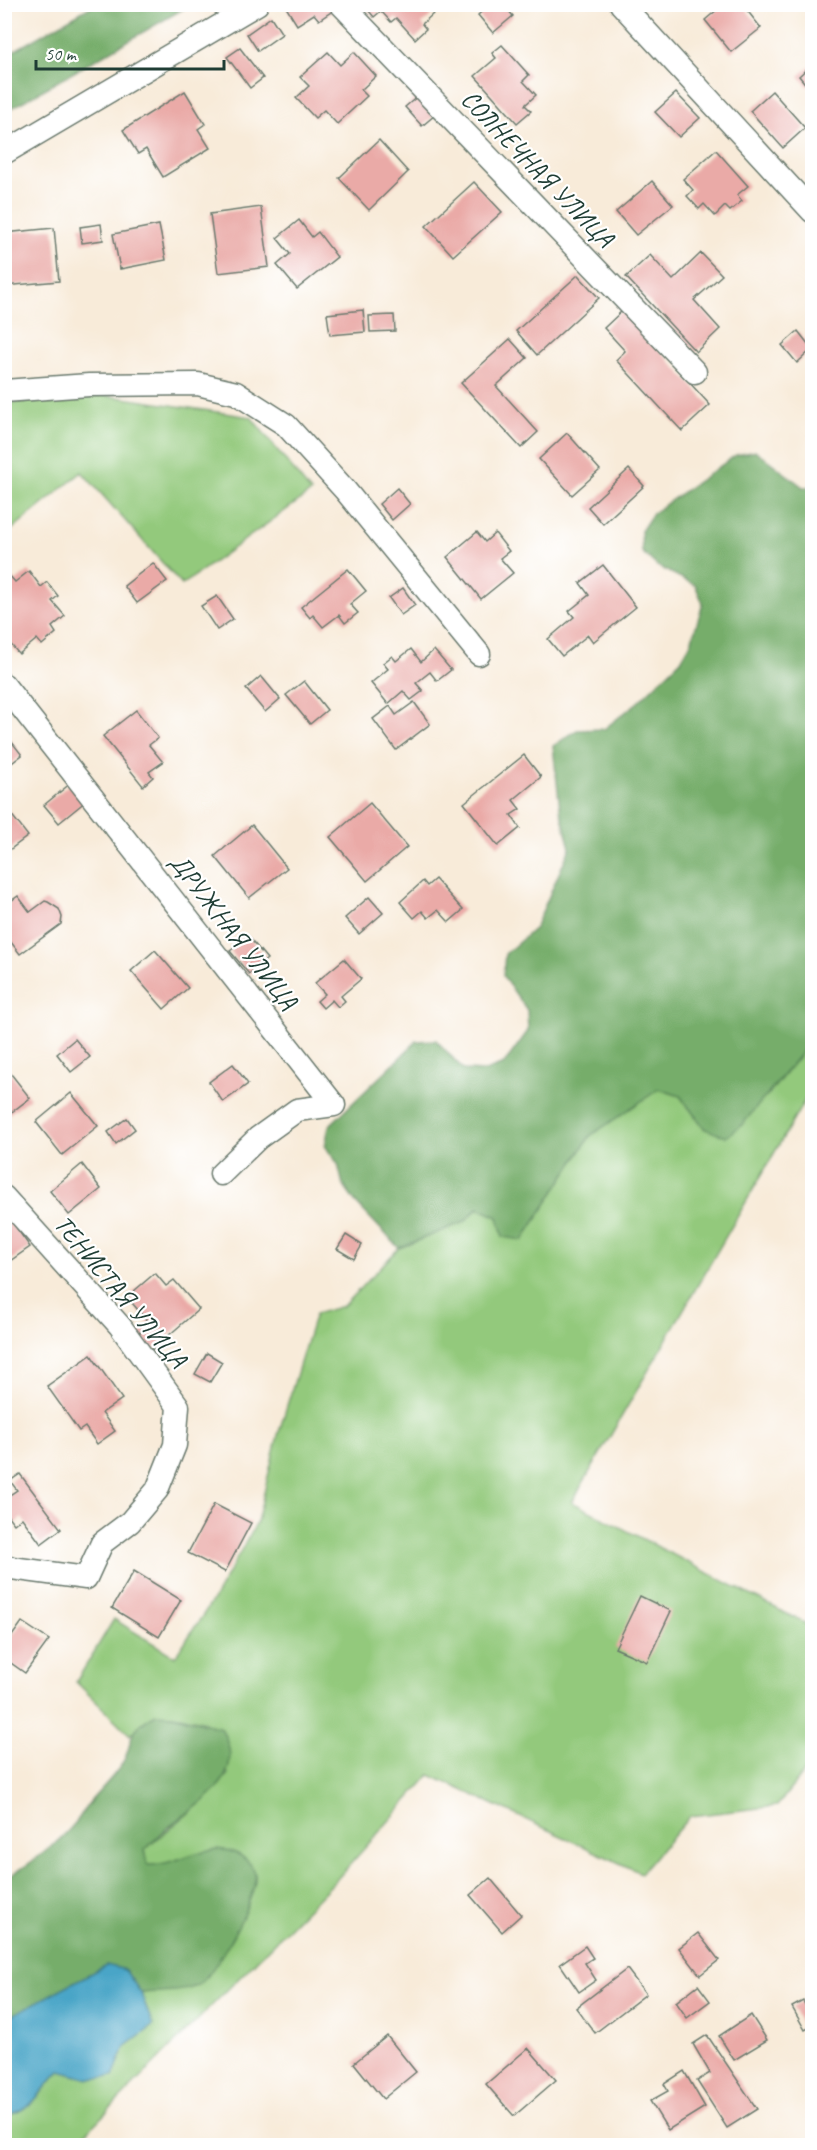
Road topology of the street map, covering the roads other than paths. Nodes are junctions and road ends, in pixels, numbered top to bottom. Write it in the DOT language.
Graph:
graph roads {
  1 [pos="257,4"];
  2 [pos="341,4"];
  3 [pos="621,4"];
  4 [pos="4,153"];
  5 [pos="813,211"];
  6 [pos="695,372"];
  7 [pos="4,391"];
  8 [pos="479,654"];
  9 [pos="4,685"];
  10 [pos="221,1174"];
  11 [pos="4,1197"];
  12 [pos="4,1567"];
  1 -- 4 [label="street"];
  2 -- 6 [label="street, СОЛНЕЧНАЯ УЛИЦА"];
  3 -- 5 [label="street"];
  7 -- 8 [label="street"];
  9 -- 10 [label="street, ДРУЖНАЯ УЛИЦА"];
  11 -- 12 [label="street, ТЕНИСТАЯ УЛИЦА"];
}
